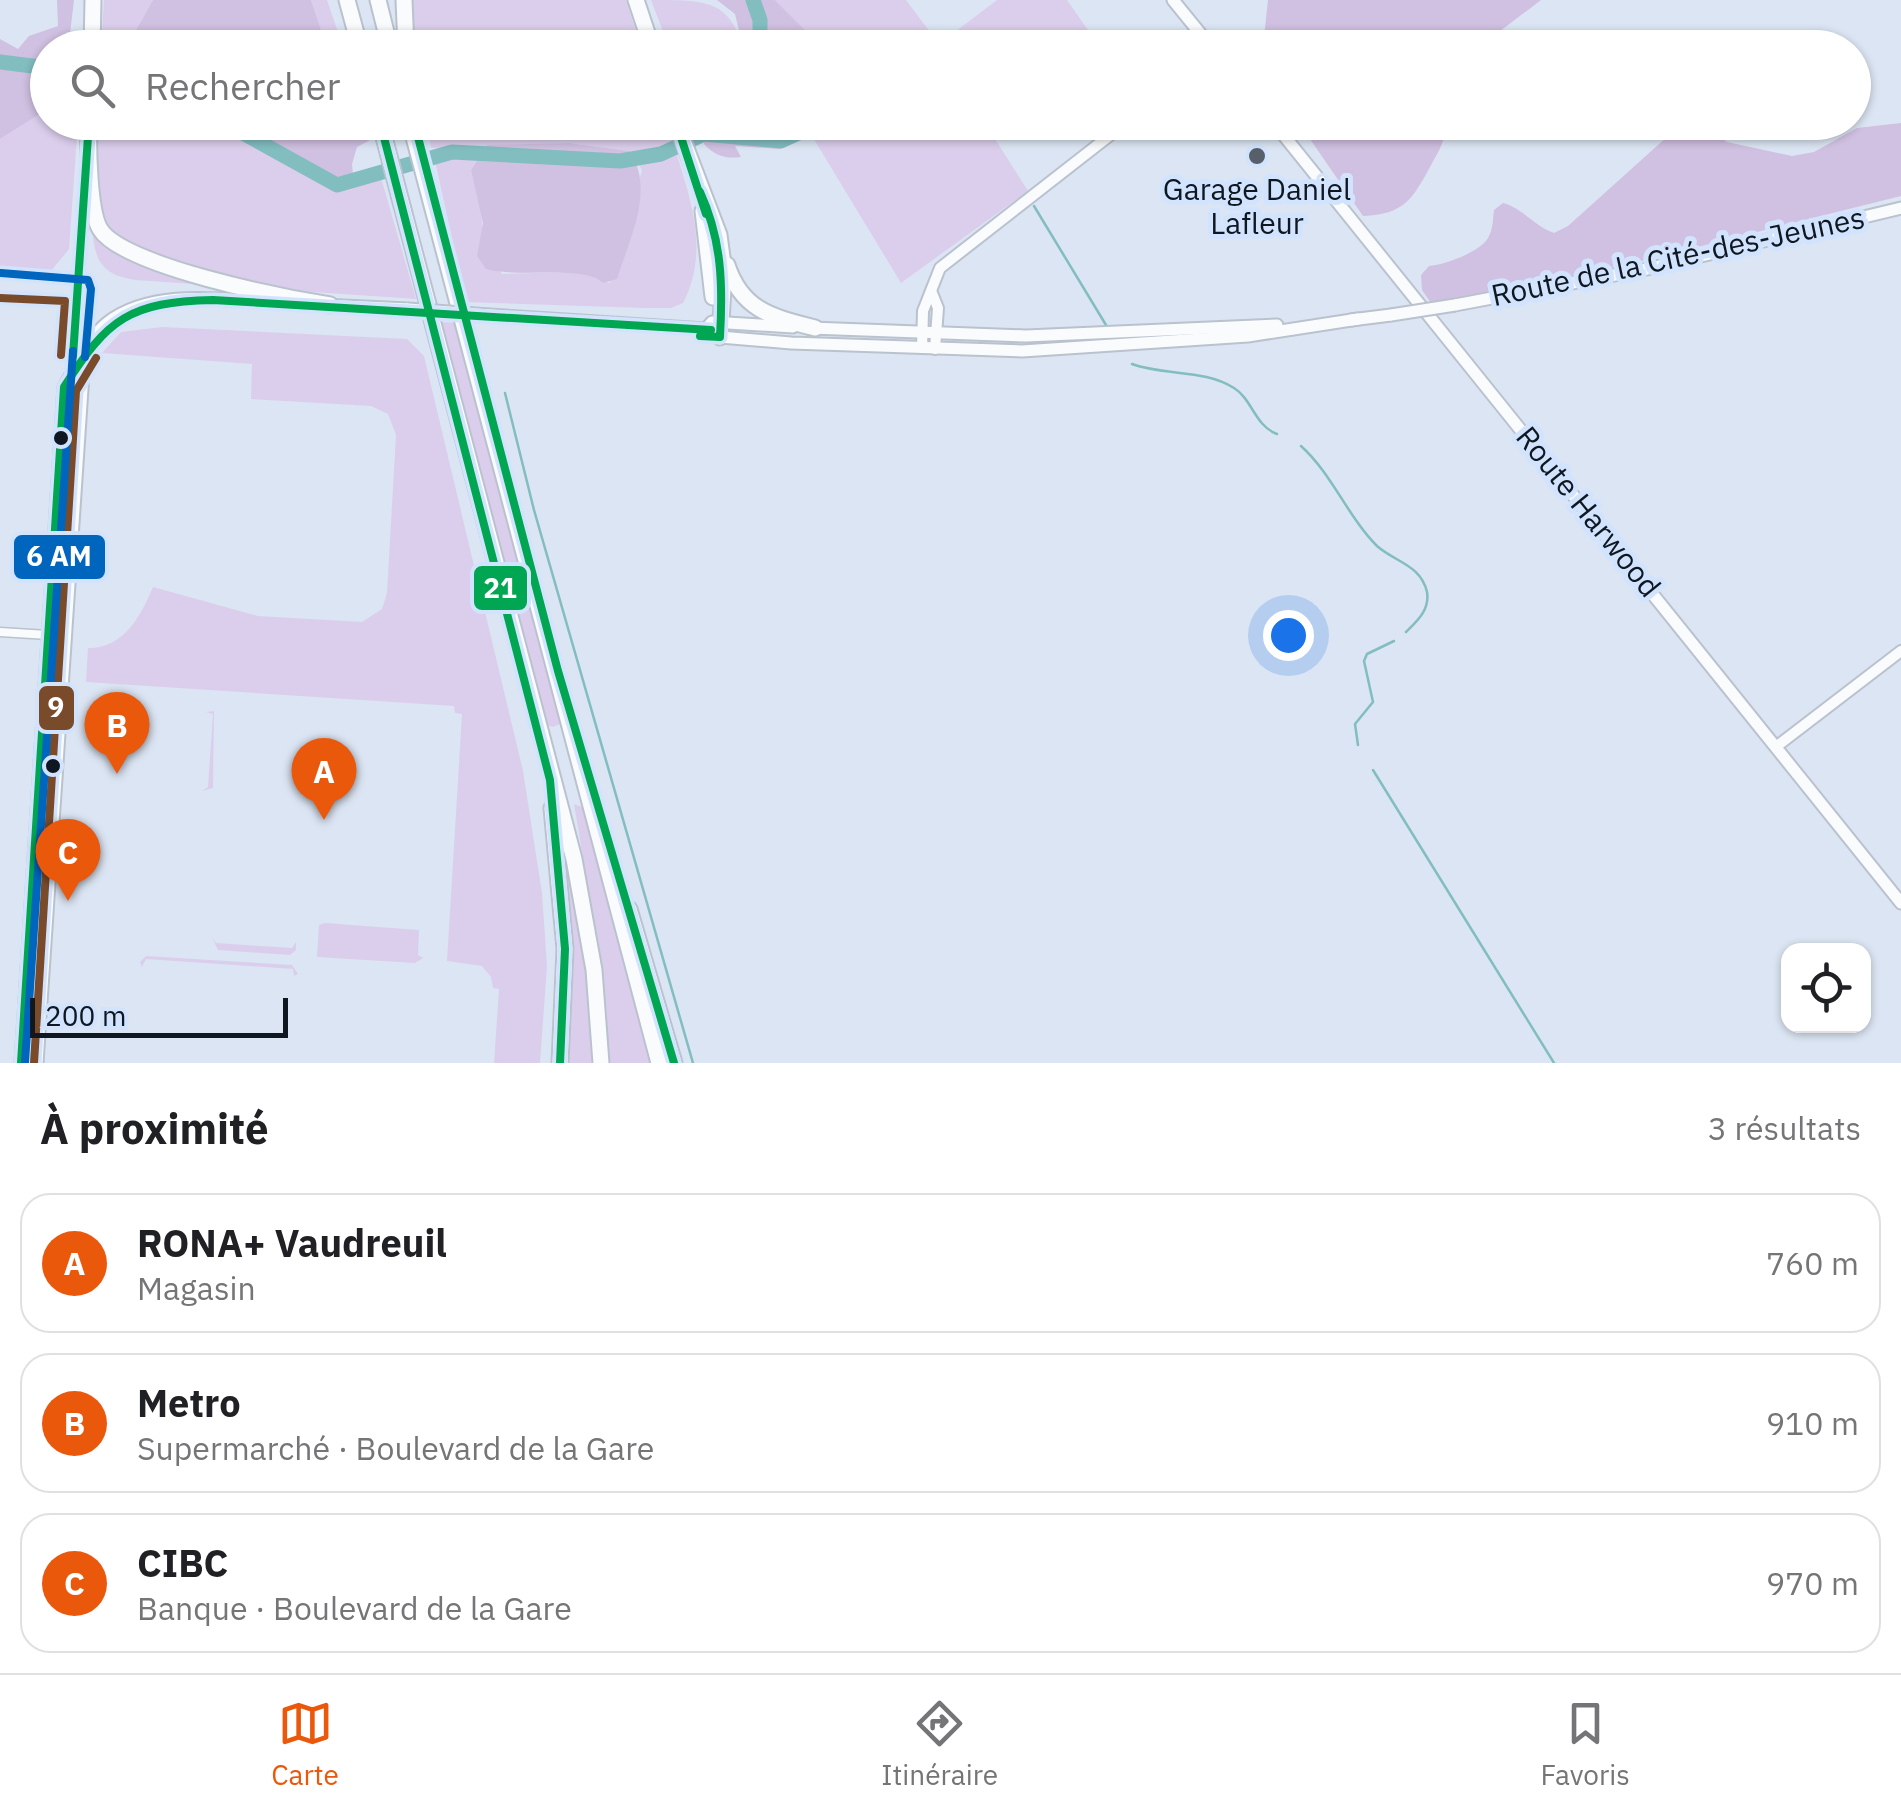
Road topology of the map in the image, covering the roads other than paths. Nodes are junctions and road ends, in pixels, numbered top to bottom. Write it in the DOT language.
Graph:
graph roads {
  1 [pos="93,0"];
  2 [pos="340,0"];
  3 [pos="348,0"];
  4 [pos="378,0"];
  5 [pos="404,0"];
  6 [pos="636,0"];
  7 [pos="1172,0"];
  8 [pos="92,30"];
  9 [pos="353,30"];
  10 [pos="356,30"];
  11 [pos="386,30"];
  12 [pos="405,30"];
  13 [pos="646,30"];
  14 [pos="1197,30"];
  15 [pos="89,140"];
  16 [pos="385,140"];
  17 [pos="415,140"];
  18 [pos="682,140"];
  19 [pos="1104,140"];
  20 [pos="1288,140"];
  21 [pos="700,192"];
  22 [pos="1901,208"];
  23 [pos="722,248"];
  24 [pos="330,306"];
  25 [pos="1358,319"];
  26 [pos="715,328"];
  27 [pos="815,328"];
  28 [pos="930,334"];
  29 [pos="929,348"];
  30 [pos="86,352"];
  31 [pos="0,632"];
  32 [pos="50,636"];
  33 [pos="64,636"];
  34 [pos="1901,651"];
  35 [pos="558,671"];
  36 [pos="1777,746"];
  37 [pos="550,780"];
  38 [pos="1901,903"];
  39 [pos="21,1063"];
  40 [pos="37,1063"];
  41 [pos="560,1063"];
  42 [pos="601,1063"];
  43 [pos="659,1063"];
  44 [pos="674,1063"];
  1 -- 8 [label="highway"];
  2 -- 9 [label="highway"];
  3 -- 10 [label="highway"];
  4 -- 11 [label="highway"];
  5 -- 12 [label="highway"];
  6 -- 13 [label="highway"];
  7 -- 14 [label="main road"];
  15 -- 24 [label="highway"];
  16 -- 37 [label="highway"];
  17 -- 35 [label="highway"];
  18 -- 21 [label="highway"];
  19 -- 28 [label="street"];
  20 -- 36 [label="main road, Route Harwood"];
  21 -- 23 [label="highway"];
  21 -- 26 [label="highway"];
  22 -- 25 [label="main road, Route de la Cité-des-Jeunes, bridge"];
  23 -- 26 [label="highway"];
  23 -- 27 [label="highway"];
  24 -- 26 [label="main road, bridge"];
  24 -- 30 [label="main road"];
  25 -- 28 [label="main road"];
  25 -- 29 [label="main road"];
  26 -- 27 [label="main road"];
  26 -- 29 [label="main road"];
  27 -- 28 [label="main road"];
  28 -- 29 [label="street"];
  30 -- 32 [label="main road"];
  30 -- 33 [label="main road"];
  31 -- 32 [label="street"];
  32 -- 33 [label="street"];
  32 -- 39 [label="main road"];
  33 -- 40 [label="main road"];
  34 -- 36 [label="street"];
  35 -- 43 [label="highway"];
  35 -- 44 [label="highway"];
  36 -- 38 [label="main road, Route Harwood"];
  37 -- 41 [label="highway"];
  37 -- 42 [label="highway"];
}
